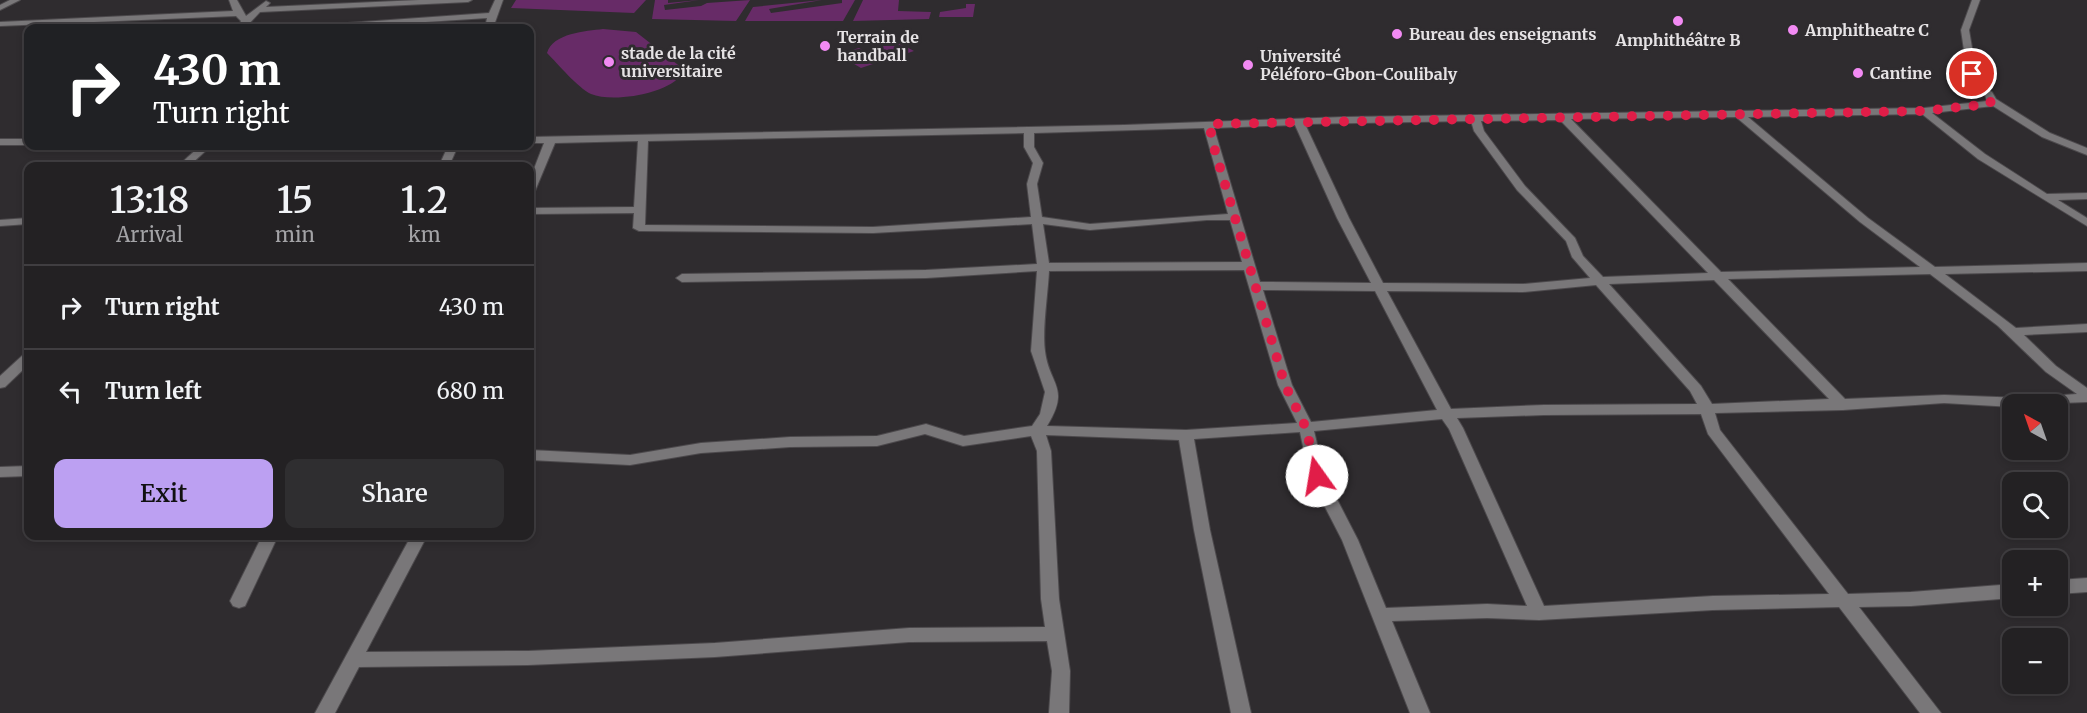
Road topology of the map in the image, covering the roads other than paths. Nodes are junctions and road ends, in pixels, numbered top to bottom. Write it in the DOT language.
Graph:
graph roads {
  1 [pos="15,0"];
  2 [pos="26,0"];
  3 [pos="233,0"];
  4 [pos="270,0"];
  5 [pos="468,0"];
  6 [pos="499,0"];
  7 [pos="1976,0"];
  8 [pos="424,1"];
  9 [pos="0,9"];
  10 [pos="260,10"];
  11 [pos="237,13"];
  12 [pos="492,15"];
  13 [pos="246,20"];
  14 [pos="0,24"];
  15 [pos="244,24"];
  16 [pos="363,24"];
  17 [pos="490,24"];
  18 [pos="1992,100"];
  19 [pos="1924,111"];
  20 [pos="1738,114"];
  21 [pos="1563,117"];
  22 [pos="1475,118"];
  23 [pos="1299,122"];
  24 [pos="1209,124"];
  25 [pos="1029,130"];
  26 [pos="643,137"];
  27 [pos="551,139"];
  28 [pos="534,140"];
  29 [pos="0,142"];
  30 [pos="24,142"];
  31 [pos="201,150"];
  32 [pos="2087,152"];
  33 [pos="188,162"];
  34 [pos="534,181"];
  35 [pos="2087,195"];
  36 [pos="2045,197"];
  37 [pos="639,210"];
  38 [pos="534,211"];
  39 [pos="1234,217"];
  40 [pos="1035,220"];
  41 [pos="24,221"];
  42 [pos="0,222"];
  43 [pos="2087,223"];
  44 [pos="1249,266"];
  45 [pos="1043,267"];
  46 [pos="2087,267"];
  47 [pos="1932,270"];
  48 [pos="1718,276"];
  49 [pos="682,278"];
  50 [pos="1600,281"];
  51 [pos="1255,286"];
  52 [pos="1379,287"];
  53 [pos="2087,328"];
  54 [pos="2013,332"];
  55 [pos="24,362"];
  56 [pos="0,384"];
  57 [pos="2087,396"];
  58 [pos="1843,405"];
  59 [pos="1707,409"];
  60 [pos="1446,414"];
  61 [pos="1306,428"];
  62 [pos="1037,429"];
  63 [pos="1186,435"];
  64 [pos="534,455"];
  65 [pos="24,471"];
  66 [pos="0,472"];
  67 [pos="268,540"];
  68 [pos="417,540"];
  69 [pos="2087,585"];
  70 [pos="2068,586"];
  71 [pos="2002,592"];
  72 [pos="1843,599"];
  73 [pos="239,601"];
  74 [pos="1539,613"];
  75 [pos="1381,615"];
  76 [pos="1055,634"];
  77 [pos="354,660"];
  78 [pos="325,713"];
  79 [pos="1059,713"];
  80 [pos="1241,713"];
  81 [pos="1420,713"];
  82 [pos="1930,713"];
  1 -- 2 [label="street"];
  1 -- 9 [label="street"];
  3 -- 11 [label="street"];
  4 -- 10 [label="street"];
  5 -- 8 [label="street"];
  6 -- 12 [label="street"];
  7 -- 18 [label="street"];
  8 -- 10 [label="street"];
  10 -- 13 [label="street"];
  11 -- 13 [label="street"];
  11 -- 14 [label="street"];
  12 -- 16 [label="street"];
  12 -- 17 [label="street"];
  13 -- 15 [label="street"];
  18 -- 19 [label="street"];
  18 -- 32 [label="street"];
  19 -- 20 [label="street"];
  19 -- 36 [label="street"];
  20 -- 21 [label="street"];
  20 -- 47 [label="street"];
  21 -- 22 [label="street"];
  21 -- 48 [label="street"];
  22 -- 23 [label="street"];
  22 -- 50 [label="street"];
  23 -- 24 [label="street"];
  23 -- 52 [label="street"];
  24 -- 25 [label="street"];
  24 -- 39 [label="street"];
  25 -- 26 [label="street"];
  25 -- 40 [label="street"];
  26 -- 27 [label="street"];
  26 -- 37 [label="street"];
  27 -- 28 [label="street"];
  27 -- 34 [label="street"];
  29 -- 30 [label="street"];
  31 -- 33 [label="street"];
  35 -- 36 [label="street"];
  36 -- 43 [label="street"];
  37 -- 38 [label="street"];
  37 -- 40 [label="street"];
  39 -- 40 [label="street"];
  39 -- 44 [label="street"];
  40 -- 45 [label="street"];
  41 -- 42 [label="street"];
  44 -- 45 [label="street"];
  44 -- 51 [label="street"];
  45 -- 49 [label="street"];
  45 -- 62 [label="street"];
  46 -- 47 [label="street"];
  47 -- 48 [label="street"];
  47 -- 54 [label="street"];
  48 -- 50 [label="street"];
  48 -- 58 [label="street"];
  50 -- 52 [label="street"];
  50 -- 59 [label="street"];
  51 -- 52 [label="street"];
  51 -- 61 [label="street"];
  52 -- 60 [label="street"];
  53 -- 54 [label="street"];
  54 -- 57 [label="street"];
  55 -- 56 [label="street"];
  57 -- 58 [label="street"];
  58 -- 59 [label="street"];
  59 -- 60 [label="street"];
  59 -- 72 [label="street"];
  60 -- 61 [label="street"];
  60 -- 74 [label="street"];
  61 -- 63 [label="street"];
  61 -- 75 [label="street"];
  62 -- 63 [label="street"];
  62 -- 64 [label="street"];
  62 -- 76 [label="street"];
  63 -- 80 [label="street"];
  65 -- 66 [label="street"];
  67 -- 73 [label="street"];
  68 -- 77 [label="street"];
  69 -- 70 [label="street"];
  71 -- 72 [label="street"];
  72 -- 74 [label="street"];
  72 -- 82 [label="street"];
  74 -- 75 [label="street"];
  75 -- 81 [label="street"];
  76 -- 77 [label="street"];
  76 -- 79 [label="street"];
  77 -- 78 [label="street"];
}
